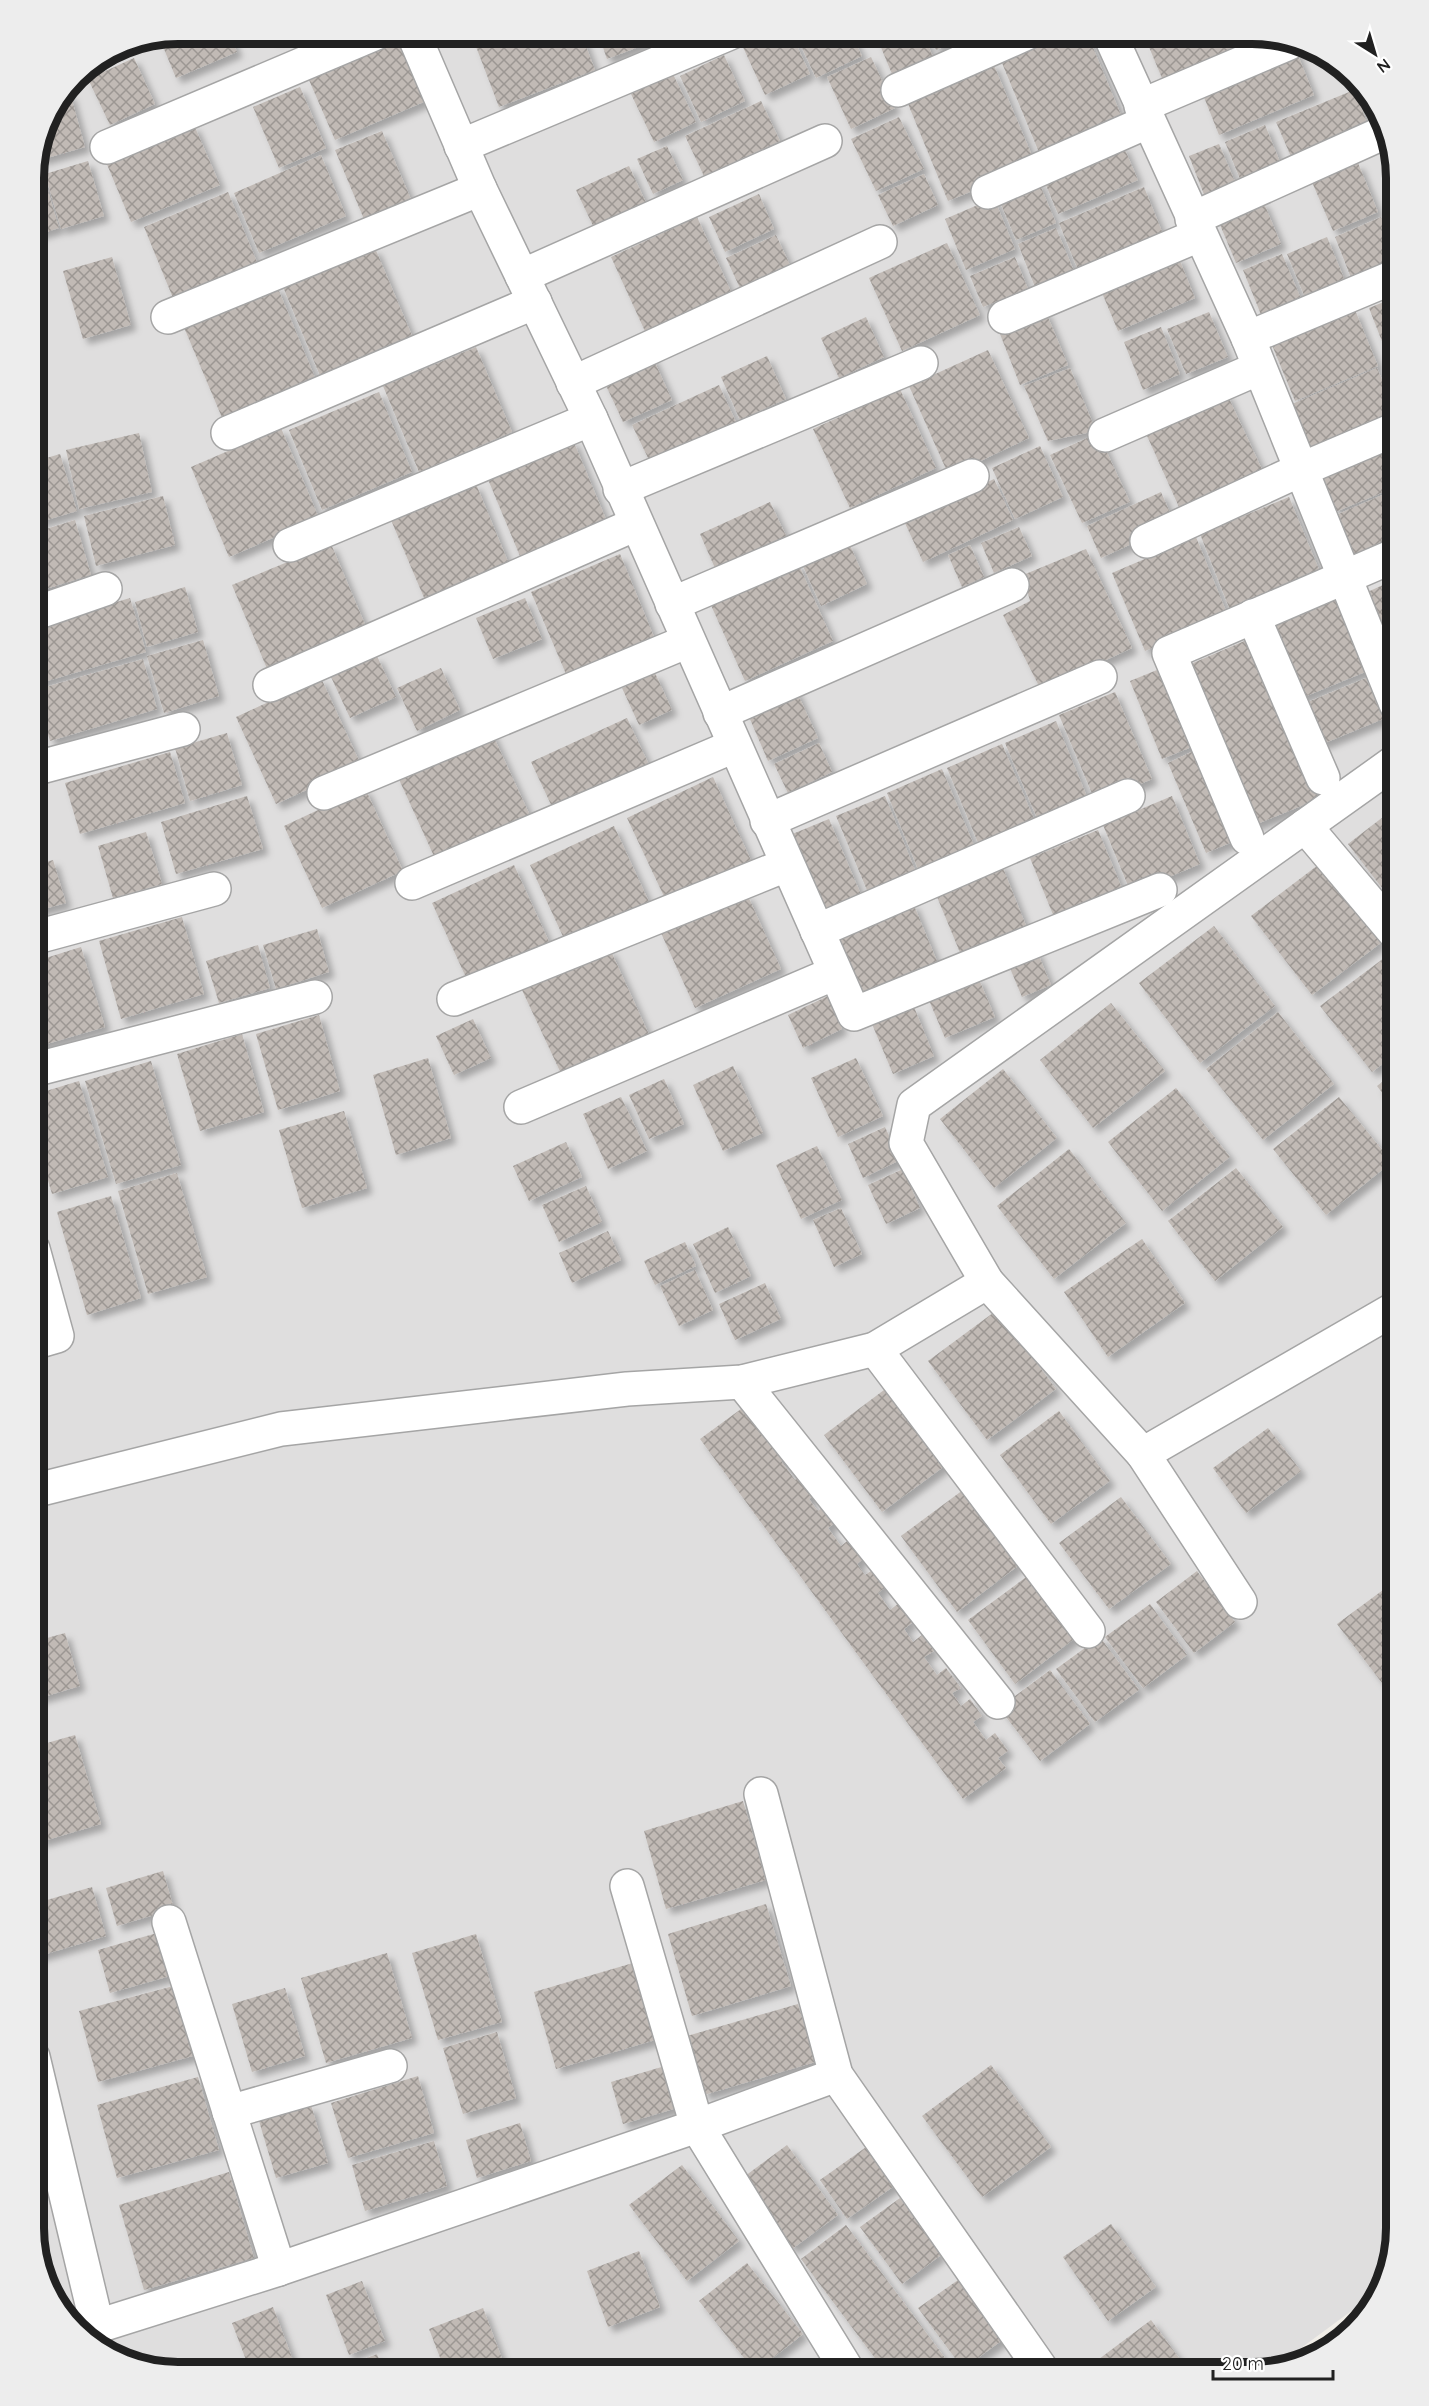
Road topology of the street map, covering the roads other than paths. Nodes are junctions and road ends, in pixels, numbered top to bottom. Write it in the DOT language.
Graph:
graph roads {
  1 [pos="350,44"];
  2 [pos="418,44"];
  3 [pos="704,44"];
  4 [pos="1002,44"];
  5 [pos="1114,44"];
  6 [pos="1280,47"];
  7 [pos="898,90"];
  8 [pos="1144,114"];
  9 [pos="1378,135"];
  10 [pos="825,141"];
  11 [pos="461,146"];
  12 [pos="107,147"];
  13 [pos="480,189"];
  14 [pos="988,192"];
  15 [pos="1196,227"];
  16 [pos="880,242"];
  17 [pos="1386,280"];
  18 [pos="529,289"];
  19 [pos="168,317"];
  20 [pos="1005,317"];
  21 [pos="1248,338"];
  22 [pos="921,363"];
  23 [pos="1259,368"];
  24 [pos="573,383"];
  25 [pos="591,419"];
  26 [pos="228,433"];
  27 [pos="1386,433"];
  28 [pos="1105,435"];
  29 [pos="1300,470"];
  30 [pos="972,476"];
  31 [pos="620,489"];
  32 [pos="636,524"];
  33 [pos="1146,541"];
  34 [pos="290,545"];
  35 [pos="1386,559"];
  36 [pos="1344,576"];
  37 [pos="1012,585"];
  38 [pos="105,589"];
  39 [pos="672,604"];
  40 [pos="44,610"];
  41 [pos="1253,616"];
  42 [pos="688,641"];
  43 [pos="1100,677"];
  44 [pos="1386,679"];
  45 [pos="270,685"];
  46 [pos="720,713"];
  47 [pos="183,729"];
  48 [pos="734,746"];
  49 [pos="44,766"];
  50 [pos="1386,768"];
  51 [pos="1323,778"];
  52 [pos="324,793"];
  53 [pos="1128,796"];
  54 [pos="767,821"];
  55 [pos="1305,826"];
  56 [pos="1247,838"];
  57 [pos="786,865"];
  58 [pos="412,883"];
  59 [pos="214,889"];
  60 [pos="1160,890"];
  61 [pos="1386,922"];
  62 [pos="817,931"];
  63 [pos="44,935"];
  64 [pos="835,973"];
  65 [pos="315,997"];
  66 [pos="454,999"];
  67 [pos="44,1067"];
  68 [pos="521,1107"];
  69 [pos="987,1282"];
  70 [pos="44,1289"];
  71 [pos="1386,1314"];
  72 [pos="44,1340"];
  73 [pos="875,1349"];
  74 [pos="742,1382"];
  75 [pos="1143,1454"];
  76 [pos="44,1488"];
  77 [pos="1240,1602"];
  78 [pos="1088,1631"];
  79 [pos="998,1702"];
  80 [pos="761,1794"];
  81 [pos="627,1886"];
  82 [pos="169,1922"];
  83 [pos="390,2066"];
  84 [pos="836,2075"];
  85 [pos="44,2110"];
  86 [pos="230,2112"];
  87 [pos="697,2126"];
  88 [pos="279,2269"];
  89 [pos="89,2328"];
  90 [pos="842,2362"];
  91 [pos="1036,2362"];
  1 -- 12 [label="street"];
  2 -- 11 [label="street"];
  3 -- 11 [label="street"];
  4 -- 7 [label="street"];
  5 -- 8 [label="street"];
  6 -- 8 [label="street"];
  8 -- 14 [label="street"];
  8 -- 15 [label="street"];
  9 -- 15 [label="street"];
  10 -- 18 [label="street"];
  11 -- 13 [label="street"];
  13 -- 18 [label="street"];
  13 -- 19 [label="street"];
  15 -- 20 [label="street"];
  15 -- 21 [label="street"];
  16 -- 24 [label="street"];
  17 -- 21 [label="street"];
  18 -- 24 [label="street"];
  18 -- 26 [label="street"];
  21 -- 23 [label="street"];
  22 -- 31 [label="street"];
  23 -- 28 [label="street"];
  23 -- 29 [label="street"];
  24 -- 25 [label="street"];
  25 -- 31 [label="street"];
  25 -- 34 [label="street"];
  27 -- 29 [label="street"];
  29 -- 33 [label="street"];
  29 -- 36 [label="street"];
  30 -- 39 [label="street"];
  31 -- 32 [label="street"];
  32 -- 39 [label="street"];
  32 -- 45 [label="street"];
  35 -- 36 [label="street"];
  36 -- 41 [label="street"];
  36 -- 44 [label="street"];
  37 -- 46 [label="street"];
  38 -- 40 [label="street"];
  39 -- 42 [label="street"];
  41 -- 51 [label="street"];
  41 -- 56 [label="street"];
  42 -- 46 [label="street"];
  42 -- 52 [label="street"];
  43 -- 54 [label="street"];
  46 -- 48 [label="street"];
  47 -- 49 [label="street"];
  48 -- 54 [label="street"];
  48 -- 58 [label="street"];
  50 -- 55 [label="street"];
  53 -- 62 [label="street"];
  54 -- 57 [label="street"];
  55 -- 61 [label="street"];
  55 -- 69 [label="street"];
  57 -- 62 [label="street"];
  57 -- 66 [label="street"];
  59 -- 63 [label="street"];
  60 -- 64 [label="street"];
  62 -- 64 [label="street"];
  64 -- 68 [label="street"];
  65 -- 67 [label="street"];
  69 -- 73 [label="street"];
  69 -- 75 [label="street"];
  70 -- 72 [label="street"];
  71 -- 75 [label="street"];
  73 -- 74 [label="street"];
  73 -- 78 [label="street"];
  74 -- 76 [label="street"];
  74 -- 79 [label="street"];
  75 -- 77 [label="street"];
  80 -- 84 [label="street"];
  81 -- 87 [label="street"];
  82 -- 86 [label="street"];
  83 -- 86 [label="street"];
  84 -- 87 [label="street"];
  84 -- 91 [label="street"];
  85 -- 89 [label="street"];
  86 -- 88 [label="street"];
  87 -- 88 [label="street"];
  87 -- 90 [label="street"];
  88 -- 89 [label="street"];
}
